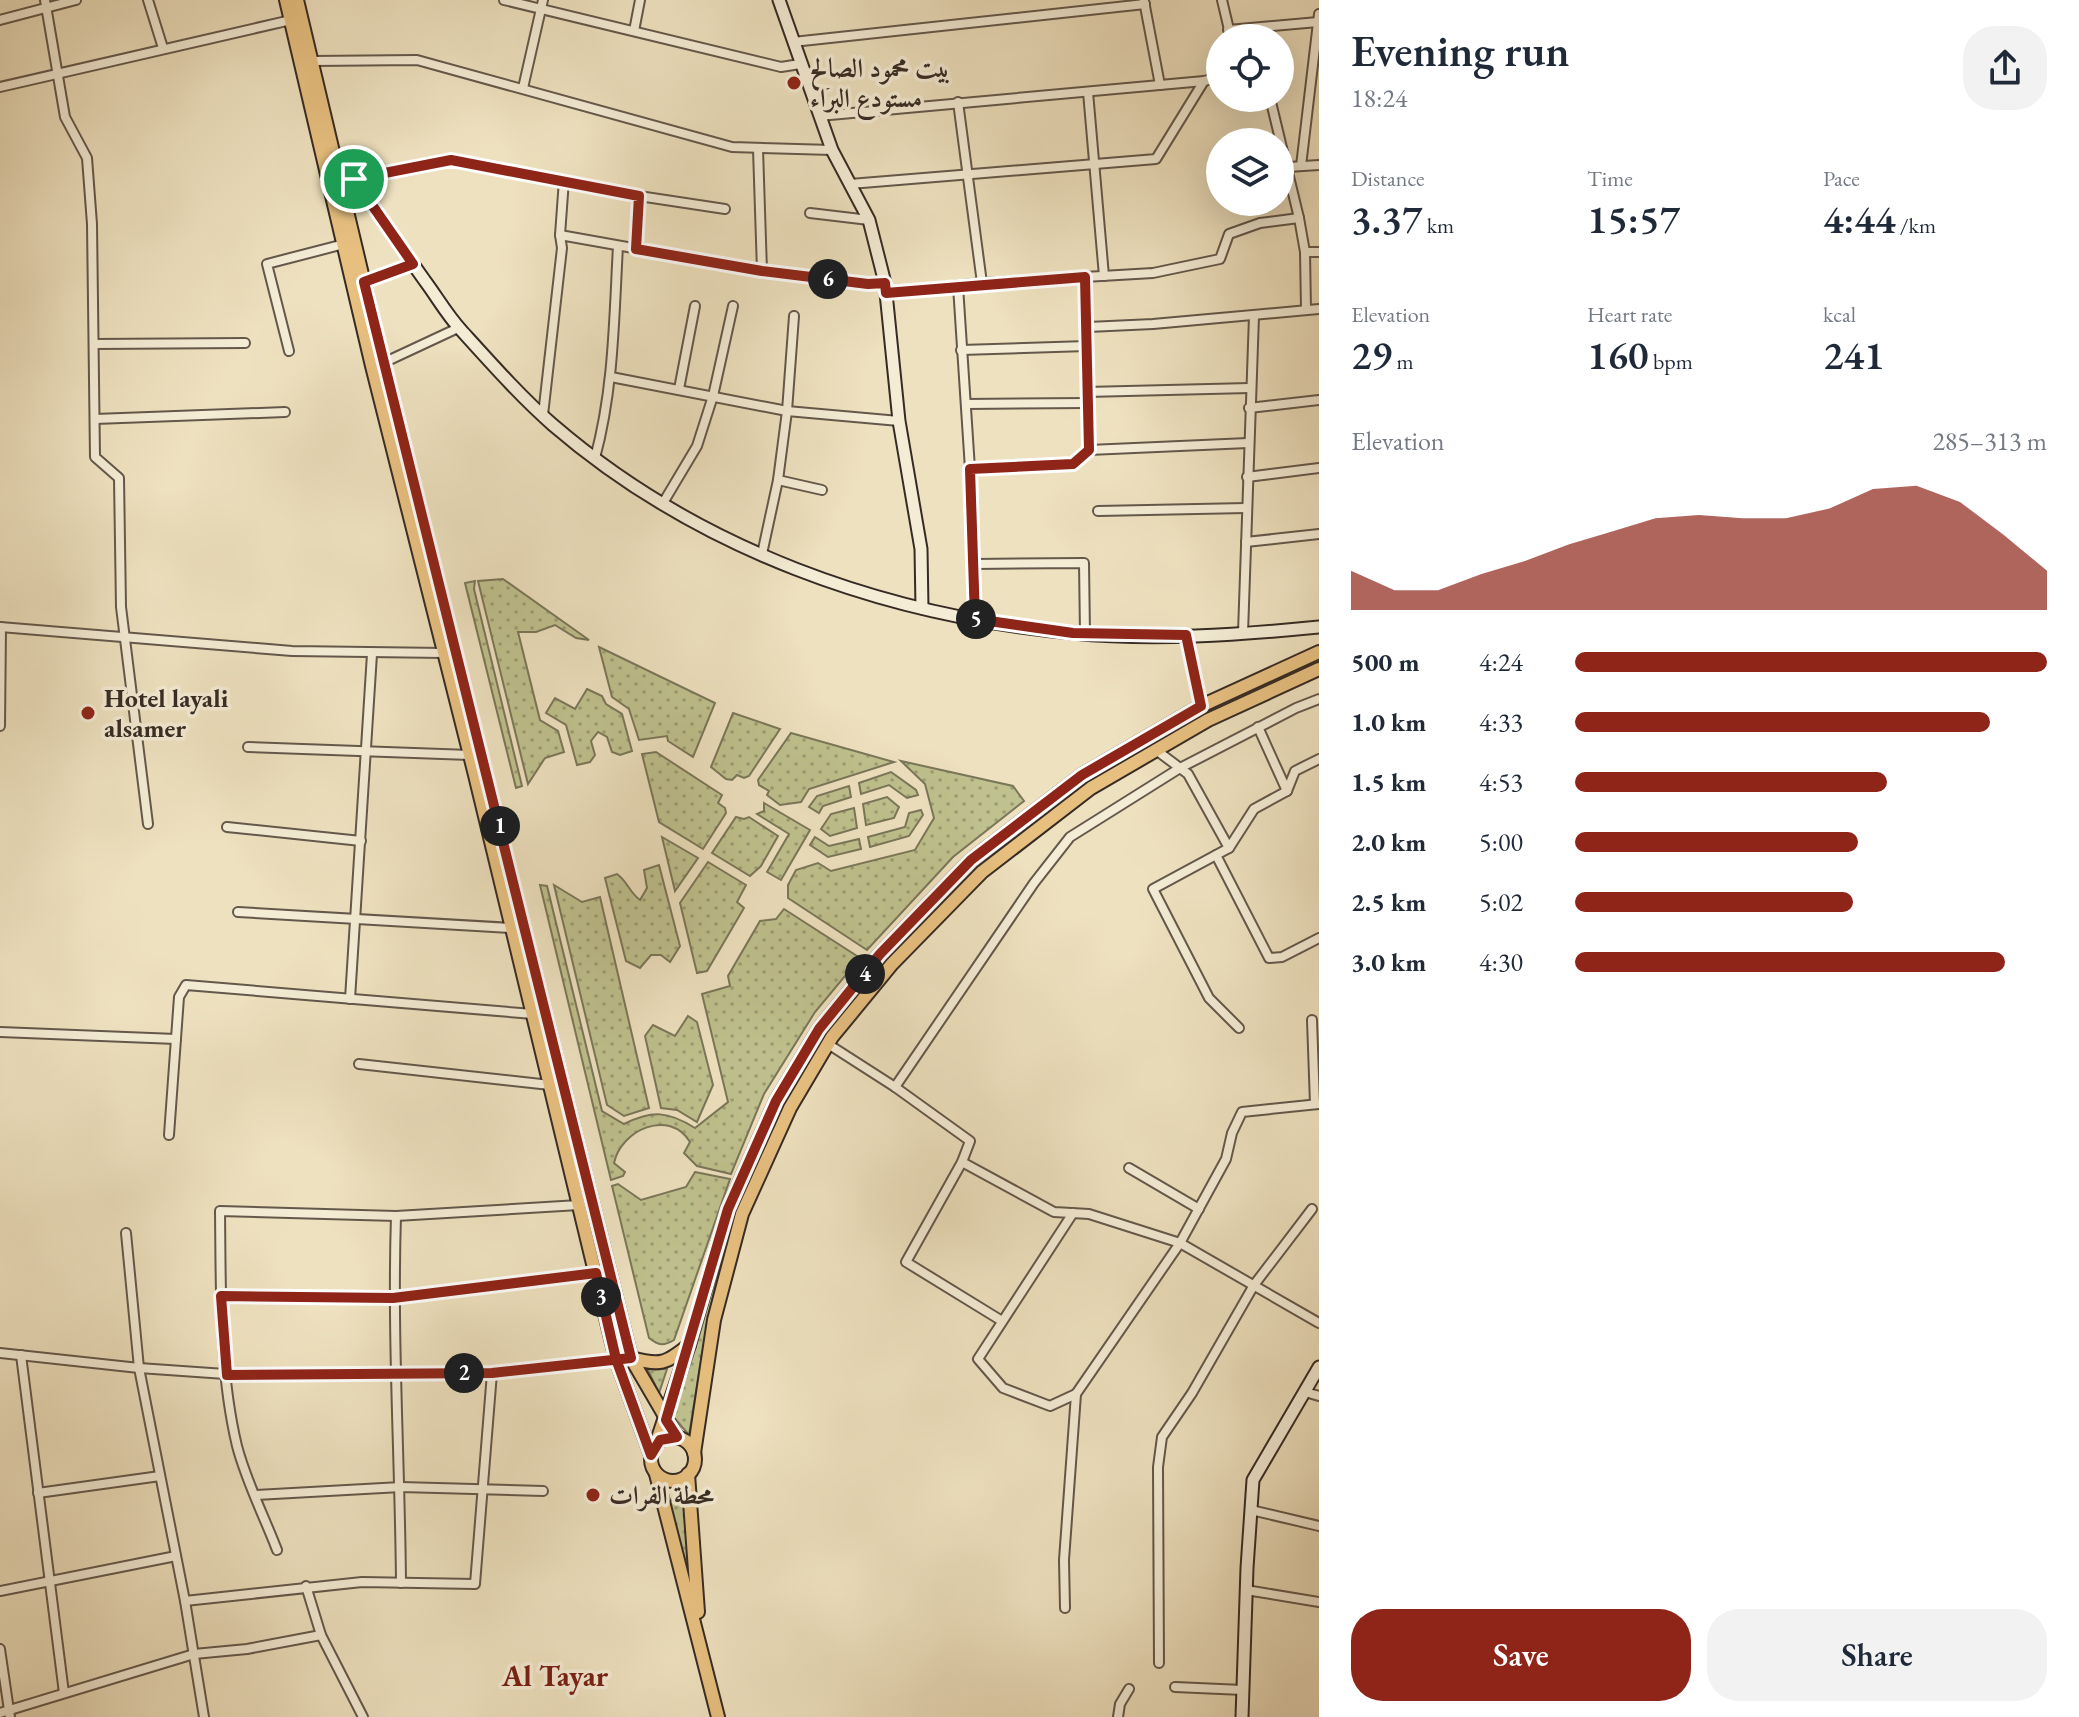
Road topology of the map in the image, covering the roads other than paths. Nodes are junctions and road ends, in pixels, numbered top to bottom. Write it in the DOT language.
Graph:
graph roads {
  1 [pos="76,0"];
  2 [pos="148,0"];
  3 [pos="286,0"];
  4 [pos="297,0"];
  5 [pos="504,0"];
  6 [pos="640,0"];
  7 [pos="779,0"];
  8 [pos="1222,0"];
  9 [pos="1145,2"];
  10 [pos="46,4"];
  11 [pos="542,4"];
  12 [pos="1318,18"];
  13 [pos="0,20"];
  14 [pos="291,20"];
  15 [pos="1227,24"];
  16 [pos="1285,24"];
  17 [pos="634,31"];
  18 [pos="793,42"];
  19 [pos="163,48"];
  20 [pos="313,61"];
  21 [pos="800,64"];
  22 [pos="56,73"];
  23 [pos="1204,81"];
  24 [pos="1160,85"];
  25 [pos="0,87"];
  26 [pos="523,88"];
  27 [pos="1088,92"];
  28 [pos="958,102"];
  29 [pos="819,116"];
  30 [pos="758,149"];
  31 [pos="832,150"];
  32 [pos="335,153"];
  33 [pos="1095,165"];
  34 [pos="1319,165"];
  35 [pos="1301,166"];
  36 [pos="1294,167"];
  37 [pos="967,173"];
  38 [pos="354,179"];
  39 [pos="564,180"];
  40 [pos="850,184"];
  41 [pos="1294,195"];
  42 [pos="639,196"];
  43 [pos="725,209"];
  44 [pos="810,213"];
  45 [pos="1299,218"];
  46 [pos="869,220"];
  47 [pos="560,235"];
  48 [pos="344,244"];
  49 [pos="618,246"];
  50 [pos="636,249"];
  51 [pos="1305,252"];
  52 [pos="1319,252"];
  53 [pos="413,264"];
  54 [pos="762,271"];
  55 [pos="1104,276"];
  56 [pos="1085,277"];
  57 [pos="364,282"];
  58 [pos="982,283"];
  59 [pos="958,286"];
  60 [pos="885,288"];
  61 [pos="695,306"];
  62 [pos="733,306"];
  63 [pos="1306,309"];
  64 [pos="1319,309"];
  65 [pos="794,316"];
  66 [pos="1254,316"];
  67 [pos="1088,327"];
  68 [pos="458,328"];
  69 [pos="245,343"];
  70 [pos="94,344"];
  71 [pos="1087,346"];
  72 [pos="961,350"];
  73 [pos="289,351"];
  74 [pos="383,363"];
  75 [pos="611,377"];
  76 [pos="1250,388"];
  77 [pos="679,389"];
  78 [pos="1086,392"];
  79 [pos="713,396"];
  80 [pos="1319,400"];
  81 [pos="1087,403"];
  82 [pos="966,404"];
  83 [pos="1249,408"];
  84 [pos="787,411"];
  85 [pos="285,412"];
  86 [pos="543,415"];
  87 [pos="95,419"];
  88 [pos="899,421"];
  89 [pos="1248,443"];
  90 [pos="1089,450"];
  91 [pos="595,458"];
  92 [pos="1319,468"];
  93 [pos="970,469"];
  94 [pos="1247,477"];
  95 [pos="778,480"];
  96 [pos="822,490"];
  97 [pos="663,503"];
  98 [pos="1246,508"];
  99 [pos="1098,511"];
  100 [pos="1319,534"];
  101 [pos="1246,542"];
  102 [pos="762,554"];
  103 [pos="975,564"];
  104 [pos="922,608"];
  105 [pos="975,619"];
  106 [pos="0,627"];
  107 [pos="1319,627"];
  108 [pos="1243,633"];
  109 [pos="1085,634"];
  110 [pos="1186,635"];
  111 [pos="126,637"];
  112 [pos="1319,652"];
  113 [pos="445,653"];
  114 [pos="372,654"];
  115 [pos="1319,669"];
  116 [pos="1319,699"];
  117 [pos="1201,706"];
  118 [pos="0,726"];
  119 [pos="1258,727"];
  120 [pos="248,747"];
  121 [pos="1156,750"];
  122 [pos="366,752"];
  123 [pos="470,755"];
  124 [pos="1319,759"];
  125 [pos="1180,768"];
  126 [pos="1287,791"];
  127 [pos="148,824"];
  128 [pos="227,827"];
  129 [pos="361,841"];
  130 [pos="1229,848"];
  131 [pos="1216,855"];
  132 [pos="238,912"];
  133 [pos="356,919"];
  134 [pos="512,928"];
  135 [pos="1319,938"];
  136 [pos="350,999"];
  137 [pos="533,1014"];
  138 [pos="1312,1020"];
  139 [pos="1239,1028"];
  140 [pos="0,1032"];
  141 [pos="176,1039"];
  142 [pos="828,1044"];
  143 [pos="359,1064"];
  144 [pos="550,1085"];
  145 [pos="895,1087"];
  146 [pos="1317,1104"];
  147 [pos="169,1135"];
  148 [pos="962,1162"];
  149 [pos="1129,1168"];
  150 [pos="579,1205"];
  151 [pos="1199,1209"];
  152 [pos="1312,1209"];
  153 [pos="1073,1213"];
  154 [pos="396,1216"];
  155 [pos="126,1233"];
  156 [pos="1180,1243"];
  157 [pos="596,1273"];
  158 [pos="1254,1285"];
  159 [pos="221,1296"];
  160 [pos="393,1298"];
  161 [pos="1002,1321"];
  162 [pos="1319,1323"];
  163 [pos="689,1345"];
  164 [pos="0,1353"];
  165 [pos="21,1355"];
  166 [pos="631,1358"];
  167 [pos="616,1359"];
  168 [pos="1319,1367"];
  169 [pos="139,1368"];
  170 [pos="492,1373"];
  171 [pos="398,1374"];
  172 [pos="227,1375"];
  173 [pos="1305,1392"];
  174 [pos="1076,1394"];
  175 [pos="1319,1396"];
  176 [pos="666,1420"];
  177 [pos="677,1437"];
  178 [pos="653,1450"];
  179 [pos="694,1453"];
  180 [pos="656,1474"];
  181 [pos="688,1474"];
  182 [pos="160,1476"];
  183 [pos="401,1487"];
  184 [pos="481,1489"];
  185 [pos="543,1491"];
  186 [pos="38,1493"];
  187 [pos="256,1495"];
  188 [pos="1251,1510"];
  189 [pos="1319,1526"];
  190 [pos="277,1550"];
  191 [pos="176,1556"];
  192 [pos="49,1581"];
  193 [pos="401,1583"];
  194 [pos="306,1586"];
  195 [pos="1246,1590"];
  196 [pos="0,1591"];
  197 [pos="185,1601"];
  198 [pos="1319,1602"];
  199 [pos="1065,1608"];
  200 [pos="321,1635"];
  201 [pos="700,1639"];
  202 [pos="0,1649"];
  203 [pos="194,1654"];
  204 [pos="1159,1663"];
  205 [pos="1175,1687"];
  206 [pos="1129,1689"];
  207 [pos="1243,1690"];
  208 [pos="64,1693"];
  209 [pos="6,1713"];
  210 [pos="204,1717"];
  211 [pos="363,1717"];
  212 [pos="718,1717"];
  213 [pos="1118,1717"];
  214 [pos="1242,1717"];
  1 -- 10 [label="street"];
  2 -- 19 [label="street"];
  3 -- 14 [label="main road"];
  4 -- 20 [label="main road"];
  5 -- 11 [label="street"];
  6 -- 17 [label="street"];
  7 -- 18 [label="main road"];
  8 -- 15 [label="street"];
  9 -- 18 [label="street"];
  9 -- 24 [label="street"];
  10 -- 13 [label="street"];
  10 -- 22 [label="street"];
  11 -- 17 [label="street"];
  11 -- 26 [label="street"];
  12 -- 16 [label="street"];
  12 -- 35 [label="street"];
  14 -- 19 [label="street"];
  14 -- 48 [label="main road"];
  17 -- 21 [label="street"];
  18 -- 21 [label="main road"];
  19 -- 22 [label="street"];
  20 -- 26 [label="street"];
  20 -- 32 [label="main road"];
  21 -- 29 [label="main road"];
  22 -- 25 [label="street"];
  22 -- 70 [label="street"];
  23 -- 24 [label="street"];
  23 -- 33 [label="street"];
  24 -- 27 [label="street"];
  26 -- 30 [label="street"];
  27 -- 28 [label="street"];
  27 -- 33 [label="street"];
  28 -- 29 [label="street"];
  28 -- 37 [label="street"];
  29 -- 31 [label="main road"];
  30 -- 31 [label="street"];
  30 -- 54 [label="street"];
  31 -- 40 [label="main road"];
  32 -- 38 [label="main road"];
  32 -- 57 [label="main road"];
  33 -- 37 [label="street"];
  33 -- 55 [label="street"];
  34 -- 35 [label="street"];
  35 -- 36 [label="street"];
  37 -- 40 [label="street"];
  37 -- 58 [label="street"];
  38 -- 39 [label="street"];
  38 -- 53 [label="main road"];
  39 -- 42 [label="street"];
  39 -- 47 [label="street"];
  40 -- 46 [label="main road"];
  41 -- 45 [label="street"];
  42 -- 43 [label="street"];
  42 -- 50 [label="street"];
  44 -- 46 [label="street"];
  45 -- 51 [label="street"];
  45 -- 55 [label="street"];
  46 -- 60 [label="main road"];
  47 -- 49 [label="street"];
  47 -- 86 [label="street"];
  48 -- 73 [label="street"];
  48 -- 113 [label="main road"];
  49 -- 50 [label="street"];
  49 -- 75 [label="street"];
  50 -- 54 [label="street"];
  51 -- 52 [label="street"];
  51 -- 63 [label="street"];
  53 -- 57 [label="street"];
  53 -- 68 [label="main road"];
  54 -- 60 [label="street"];
  55 -- 56 [label="street"];
  56 -- 58 [label="street"];
  56 -- 67 [label="street"];
  57 -- 74 [label="main road"];
  58 -- 59 [label="street"];
  59 -- 60 [label="street"];
  59 -- 72 [label="street"];
  60 -- 88 [label="main road"];
  61 -- 77 [label="street"];
  62 -- 79 [label="street"];
  63 -- 64 [label="street"];
  63 -- 66 [label="street"];
  65 -- 84 [label="street"];
  66 -- 67 [label="street"];
  66 -- 76 [label="street"];
  67 -- 71 [label="street"];
  68 -- 74 [label="street"];
  68 -- 86 [label="main road"];
  69 -- 70 [label="street"];
  70 -- 87 [label="street"];
  71 -- 72 [label="street"];
  71 -- 78 [label="street"];
  72 -- 82 [label="street"];
  74 -- 166 [label="main road"];
  75 -- 77 [label="street"];
  75 -- 91 [label="street"];
  76 -- 78 [label="street"];
  76 -- 83 [label="street"];
  77 -- 79 [label="street"];
  78 -- 81 [label="street"];
  79 -- 84 [label="street"];
  79 -- 97 [label="street"];
  80 -- 83 [label="street"];
  81 -- 82 [label="street"];
  81 -- 90 [label="street"];
  82 -- 93 [label="street"];
  83 -- 89 [label="street"];
  84 -- 88 [label="street"];
  84 -- 95 [label="street"];
  85 -- 87 [label="street"];
  86 -- 91 [label="main road"];
  87 -- 111 [label="street"];
  88 -- 104 [label="main road"];
  89 -- 90 [label="street"];
  89 -- 94 [label="street"];
  90 -- 93 [label="street"];
  91 -- 97 [label="main road"];
  92 -- 94 [label="street"];
  93 -- 103 [label="street"];
  94 -- 98 [label="street"];
  95 -- 96 [label="street"];
  95 -- 102 [label="street"];
  97 -- 102 [label="main road"];
  98 -- 99 [label="street"];
  98 -- 101 [label="street"];
  100 -- 101 [label="street"];
  101 -- 108 [label="street"];
  102 -- 104 [label="main road"];
  103 -- 105 [label="street"];
  103 -- 109 [label="street"];
  104 -- 105 [label="main road"];
  105 -- 109 [label="main road"];
  106 -- 111 [label="street"];
  106 -- 118 [label="street"];
  107 -- 108 [label="main road"];
  108 -- 110 [label="main road"];
  109 -- 110 [label="main road"];
  110 -- 117 [label="street"];
  111 -- 114 [label="street"];
  111 -- 127 [label="street"];
  112 -- 117 [label="main road"];
  113 -- 114 [label="street"];
  113 -- 123 [label="main road"];
  114 -- 122 [label="street"];
  115 -- 121 [label="main road"];
  116 -- 119 [label="street"];
  117 -- 163 [label="main road"];
  119 -- 125 [label="street"];
  119 -- 126 [label="street"];
  120 -- 122 [label="street"];
  121 -- 125 [label="street"];
  121 -- 142 [label="main road"];
  122 -- 123 [label="street"];
  122 -- 129 [label="street"];
  123 -- 134 [label="main road"];
  124 -- 126 [label="street"];
  125 -- 130 [label="street"];
  125 -- 145 [label="street"];
  126 -- 130 [label="street"];
  128 -- 129 [label="street"];
  129 -- 133 [label="street"];
  130 -- 131 [label="street"];
  131 -- 135 [label="street"];
  131 -- 139 [label="street"];
  132 -- 133 [label="street"];
  133 -- 134 [label="street"];
  133 -- 136 [label="street"];
  134 -- 137 [label="main road"];
  136 -- 137 [label="street"];
  136 -- 141 [label="street"];
  137 -- 144 [label="main road"];
  138 -- 146 [label="street"];
  140 -- 141 [label="street"];
  141 -- 147 [label="street"];
  142 -- 145 [label="street"];
  142 -- 179 [label="main road"];
  143 -- 144 [label="street"];
  144 -- 150 [label="main road"];
  145 -- 148 [label="street"];
  146 -- 151 [label="street"];
  148 -- 153 [label="street"];
  148 -- 161 [label="street"];
  149 -- 151 [label="street"];
  150 -- 154 [label="street"];
  150 -- 157 [label="main road"];
  151 -- 156 [label="street"];
  152 -- 158 [label="street"];
  153 -- 156 [label="street"];
  153 -- 161 [label="street"];
  154 -- 159 [label="street"];
  154 -- 160 [label="street"];
  155 -- 169 [label="street"];
  156 -- 158 [label="street"];
  156 -- 174 [label="street"];
  157 -- 160 [label="street"];
  157 -- 167 [label="main road"];
  158 -- 162 [label="street"];
  158 -- 204 [label="street"];
  159 -- 160 [label="street"];
  159 -- 172 [label="street"];
  160 -- 171 [label="street"];
  161 -- 174 [label="street"];
  163 -- 166 [label="main road"];
  163 -- 176 [label="main road"];
  164 -- 165 [label="street"];
  165 -- 169 [label="street"];
  165 -- 186 [label="street"];
  166 -- 167 [label="street"];
  166 -- 176 [label="main road"];
  167 -- 170 [label="street"];
  167 -- 178 [label="main road"];
  168 -- 173 [label="main road"];
  169 -- 172 [label="street"];
  169 -- 182 [label="street"];
  170 -- 171 [label="street"];
  170 -- 184 [label="street"];
  171 -- 172 [label="street"];
  171 -- 183 [label="street"];
  172 -- 187 [label="street"];
  173 -- 175 [label="street"];
  173 -- 188 [label="main road"];
  174 -- 199 [label="street"];
  176 -- 177 [label="main road"];
  176 -- 178 [label="main road"];
  177 -- 178 [label="main road"];
  177 -- 179 [label="main road"];
  178 -- 180 [label="main road"];
  179 -- 181 [label="main road"];
  180 -- 181 [label="main road"];
  180 -- 201 [label="main road"];
  181 -- 201 [label="main road"];
  182 -- 186 [label="street"];
  182 -- 191 [label="street"];
  183 -- 184 [label="street"];
  183 -- 187 [label="street"];
  183 -- 193 [label="street"];
  184 -- 185 [label="street"];
  184 -- 193 [label="street"];
  186 -- 192 [label="street"];
  187 -- 190 [label="street"];
  188 -- 189 [label="street"];
  188 -- 195 [label="main road"];
  191 -- 192 [label="street"];
  191 -- 197 [label="street"];
  192 -- 196 [label="street"];
  192 -- 208 [label="street"];
  193 -- 194 [label="street"];
  194 -- 197 [label="street"];
  194 -- 200 [label="street"];
  195 -- 198 [label="street"];
  195 -- 207 [label="main road"];
  197 -- 203 [label="street"];
  200 -- 203 [label="street"];
  200 -- 211 [label="street"];
  201 -- 212 [label="main road"];
  202 -- 209 [label="street"];
  203 -- 208 [label="street"];
  203 -- 210 [label="street"];
  205 -- 207 [label="street"];
  206 -- 213 [label="street"];
  207 -- 214 [label="main road"];
  208 -- 209 [label="street"];
}
